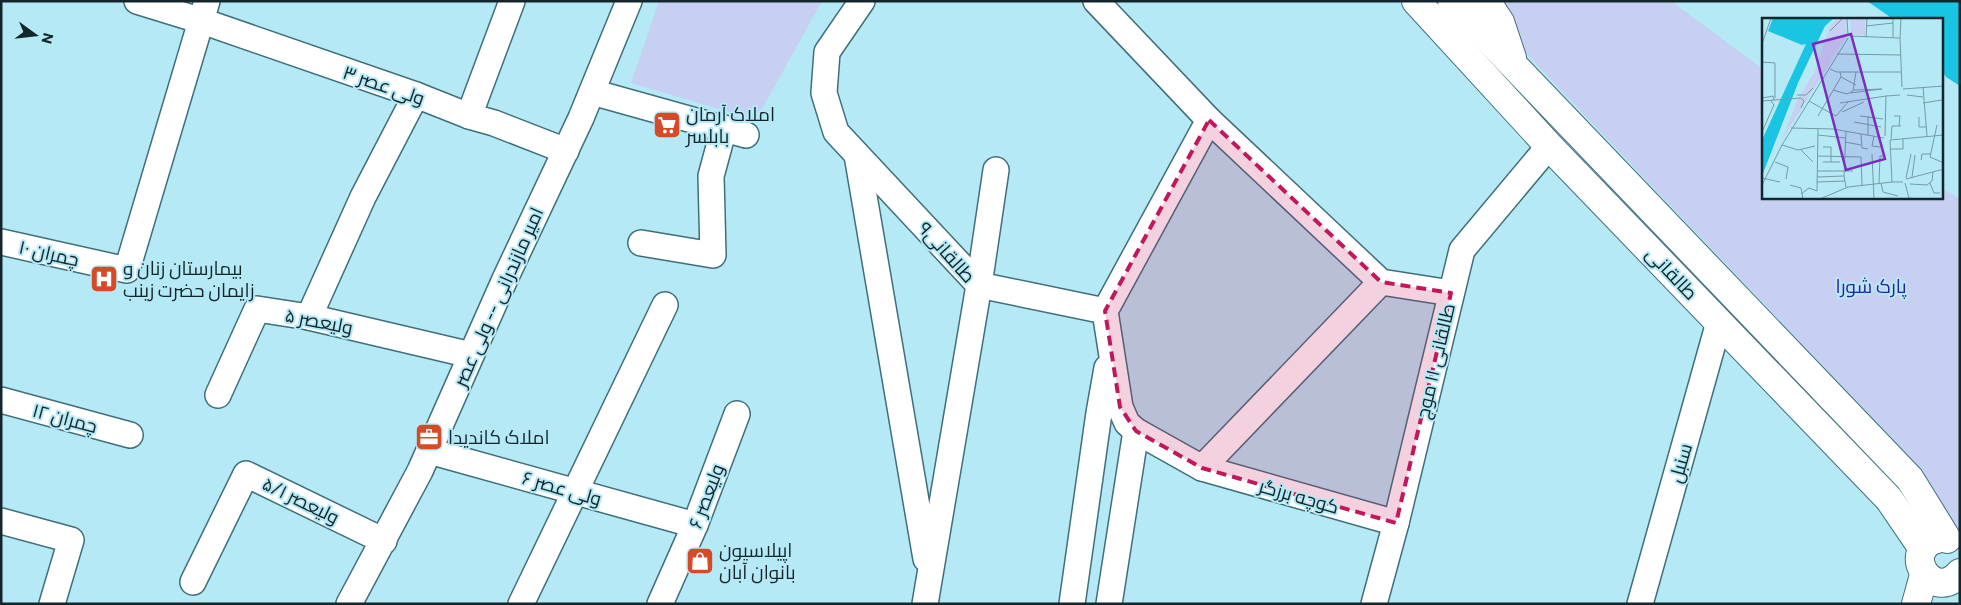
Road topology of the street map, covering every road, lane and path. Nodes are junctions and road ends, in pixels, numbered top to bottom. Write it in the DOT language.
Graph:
graph roads {
  1 [pos="137,1"];
  2 [pos="512,1"];
  3 [pos="629,1"];
  4 [pos="862,1"];
  5 [pos="1096,1"];
  6 [pos="1416,1"];
  7 [pos="1452,1"];
  8 [pos="1486,1"];
  9 [pos="204,11"];
  10 [pos="1514,66"];
  11 [pos="592,92"];
  12 [pos="416,95"];
  13 [pos="469,116"];
  14 [pos="1209,120"];
  15 [pos="1550,146"];
  16 [pos="566,151"];
  17 [pos="857,155"];
  18 [pos="996,170"];
  19 [pos="1,242"];
  20 [pos="641,243"];
  21 [pos="1381,282"];
  22 [pos="979,285"];
  23 [pos="1450,293"];
  24 [pos="665,305"];
  25 [pos="1105,311"];
  26 [pos="309,317"];
  27 [pos="1719,322"];
  28 [pos="1110,348"];
  29 [pos="471,355"];
  30 [pos="218,395"];
  31 [pos="1,400"];
  32 [pos="736,414"];
  33 [pos="1136,431"];
  34 [pos="130,435"];
  35 [pos="429,451"];
  36 [pos="1202,468"];
  37 [pos="575,492"];
  38 [pos="1,521"];
  39 [pos="1396,523"];
  40 [pos="695,525"];
  41 [pos="384,540"];
  42 [pos="1942,567"];
  43 [pos="929,578"];
  44 [pos="193,582"];
  45 [pos="353,599"];
  46 [pos="52,604"];
  47 [pos="521,604"];
  48 [pos="660,604"];
  49 [pos="925,604"];
  50 [pos="1072,604"];
  51 [pos="1109,604"];
  52 [pos="1374,604"];
  53 [pos="1640,604"];
  54 [pos="1916,604"];
  1 -- 9 [label="street, ولی عصر ۳"];
  2 -- 13 [label="street"];
  3 -- 11 [label="street, امیر مازندرانی -- ولی عصر"];
  4 -- 17 [label="street, طالقانی۹"];
  5 -- 14 [label="street"];
  6 -- 15 [label="main road, طالقانی"];
  7 -- 10 [label="main road, طالقانی"];
  8 -- 10 [label="main road"];
  9 -- 12 [label="street, ولی عصر ۳"];
  9 -- 19 [label="street, چمران ۱۰"];
  10 -- 42 [label="main road, طالقانی"];
  11 -- 16 [label="street, امیر مازندرانی -- ولی عصر"];
  11 -- 20 [label="street"];
  12 -- 13 [label="street, ولی عصر ۳"];
  12 -- 26 [label="street"];
  13 -- 16 [label="street, ولی عصر ۳"];
  14 -- 21 [label="street"];
  14 -- 25 [label="street"];
  15 -- 23 [label="street, طالقانی ۱۱ موج"];
  15 -- 27 [label="main road, طالقانی"];
  16 -- 29 [label="street, امیر مازندرانی -- ولی عصر"];
  17 -- 22 [label="street, طالقانی۹"];
  17 -- 43 [label="street"];
  18 -- 22 [label="street"];
  21 -- 23 [label="street"];
  21 -- 36 [label="street"];
  22 -- 25 [label="street"];
  22 -- 43 [label="street, طالقانی۹"];
  23 -- 39 [label="street, طالقانی ۱۱ موج"];
  24 -- 37 [label="street"];
  25 -- 28 [label="street"];
  26 -- 29 [label="street, ولیعصر ۵"];
  26 -- 30 [label="street, ولیعصر ۵"];
  27 -- 42 [label="main road, طالقانی"];
  27 -- 53 [label="street, سنبل"];
  28 -- 33 [label="street"];
  28 -- 50 [label="street"];
  29 -- 35 [label="street, امیر مازندرانی -- ولی عصر"];
  31 -- 34 [label="street, چمران ۱۲"];
  32 -- 40 [label="street, ولیعصر ۶"];
  33 -- 36 [label="street, کوچه برزگر"];
  33 -- 51 [label="street"];
  35 -- 37 [label="street, ولی عصر ۶"];
  35 -- 41 [label="street, امیر مازندرانی -- ولی عصر"];
  36 -- 39 [label="street, کوچه برزگر"];
  37 -- 40 [label="street, ولی عصر ۶"];
  37 -- 47 [label="street"];
  38 -- 46 [label="street"];
  39 -- 52 [label="street, طالقانی ۱۱ موج"];
  40 -- 48 [label="street, ولیعصر ۶"];
  41 -- 44 [label="street, ولیعصر ۵/۱"];
  41 -- 45 [label="street, امیر مازندرانی -- ولی عصر"];
  42 -- 54 [label="main road"];
  43 -- 49 [label="street, طالقانی۹"];
}
